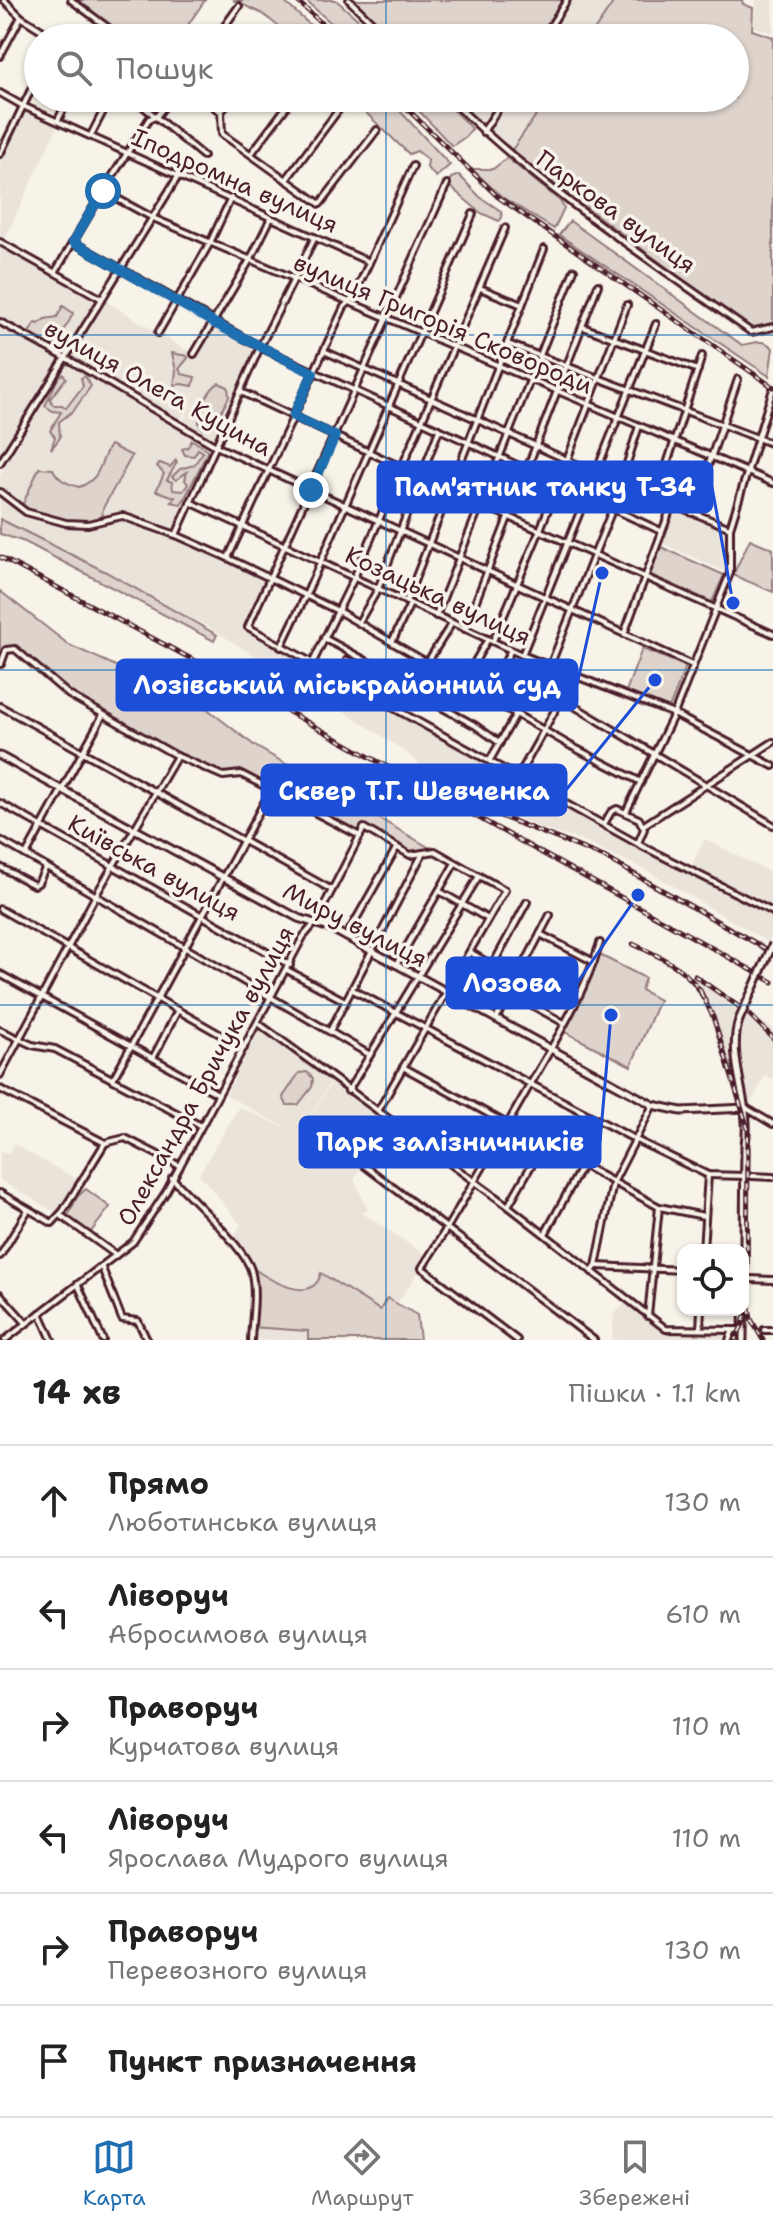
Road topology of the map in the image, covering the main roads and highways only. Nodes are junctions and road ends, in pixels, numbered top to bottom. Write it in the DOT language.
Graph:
graph roads {
  1 [pos="0,756"];
  2 [pos="773,944"];
  3 [pos="746,1108"];
  4 [pos="743,1336"];
  1 -- 3 [label="main road, Миру вулиця"];
  2 -- 3 [label="main road, bridge"];
  3 -- 4 [label="main road"];
}
